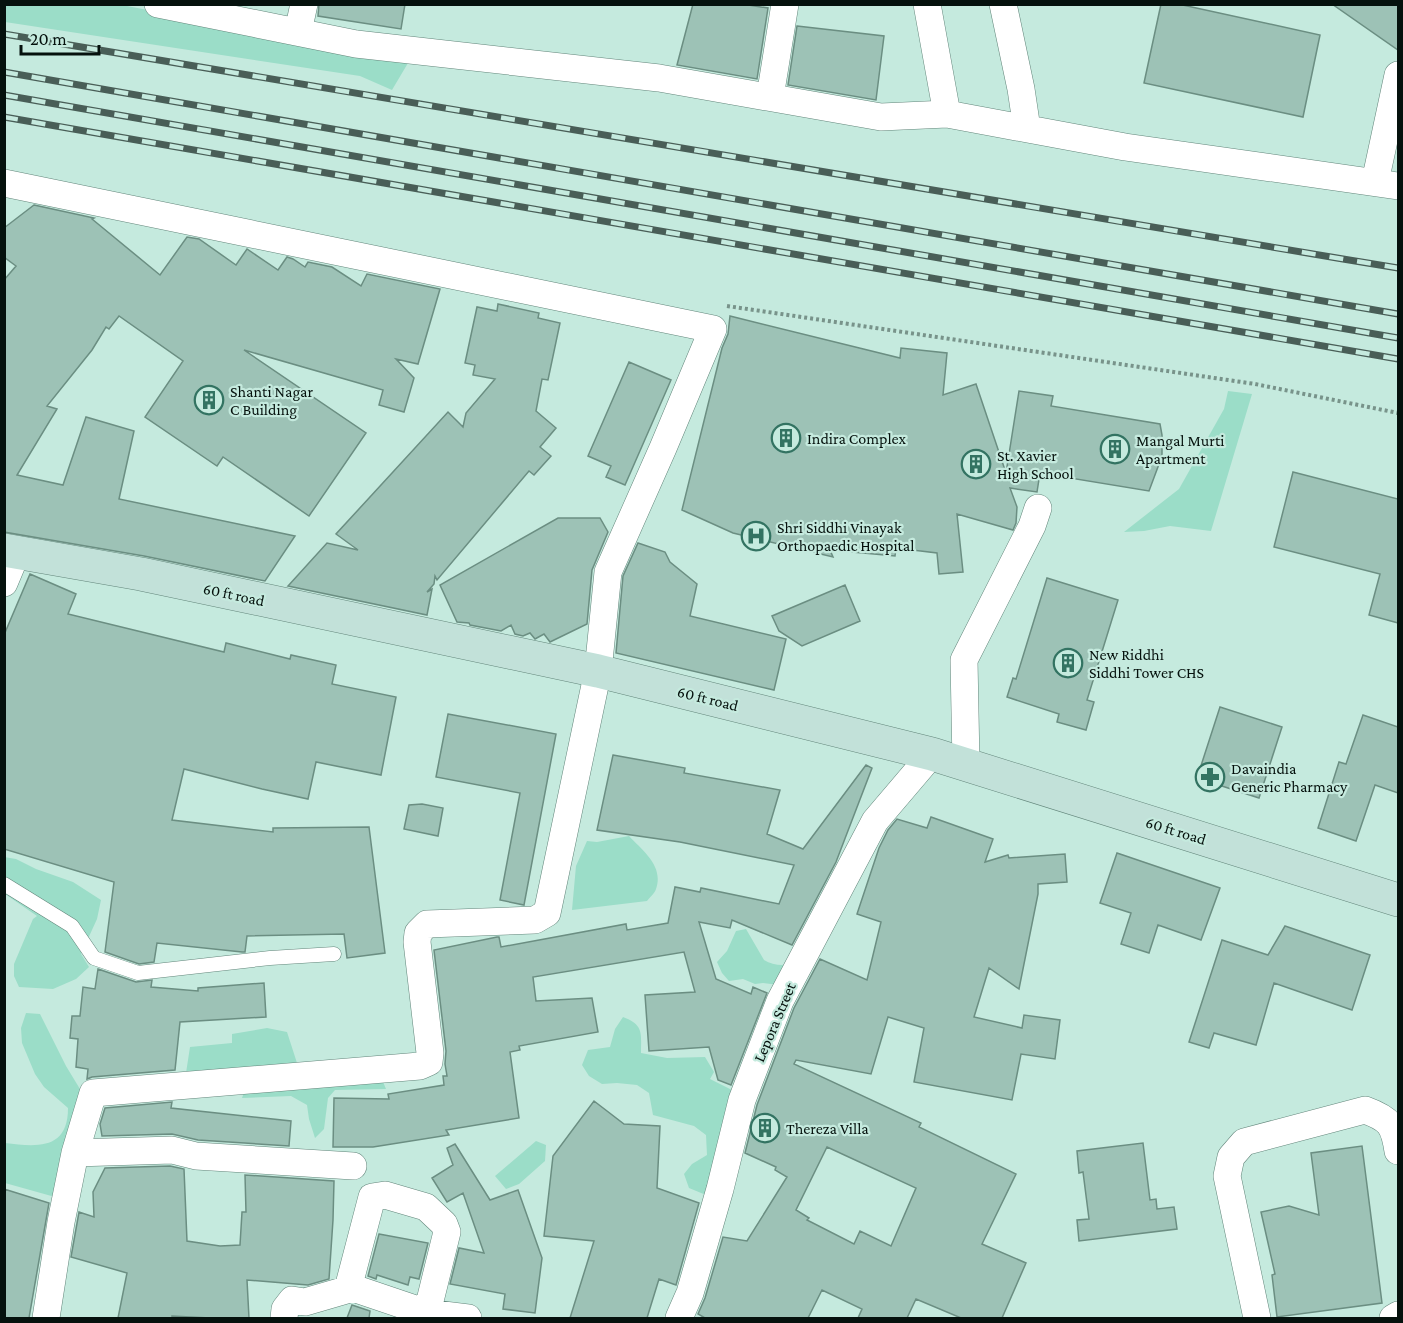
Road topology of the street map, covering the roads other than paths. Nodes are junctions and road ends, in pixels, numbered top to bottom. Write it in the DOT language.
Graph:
graph roads {
  1 [pos="158,4"];
  2 [pos="304,4"];
  3 [pos="785,4"];
  4 [pos="927,4"];
  5 [pos="1003,4"];
  6 [pos="298,32"];
  7 [pos="1398,75"];
  8 [pos="770,97"];
  9 [pos="947,114"];
  10 [pos="1027,129"];
  11 [pos="4,183"];
  12 [pos="1387,184"];
  13 [pos="1038,508"];
  14 [pos="11,551"];
  15 [pos="4,583"];
  16 [pos="598,671"];
  17 [pos="932,754"];
  18 [pos="966,764"];
  19 [pos="4,884"];
  20 [pos="1398,900"];
  21 [pos="334,954"];
  22 [pos="1398,1151"];
  23 [pos="75,1153"];
  24 [pos="353,1166"];
  25 [pos="353,1288"];
  26 [pos="427,1313"];
  27 [pos="687,1315"];
  28 [pos="1398,1315"];
  29 [pos="46,1318"];
  30 [pos="284,1318"];
  31 [pos="468,1318"];
  32 [pos="1257,1318"];
  33 [pos="1393,1318"];
  1 -- 6 [label="street"];
  2 -- 6 [label="street"];
  3 -- 8 [label="street"];
  4 -- 9 [label="street"];
  5 -- 10 [label="street"];
  6 -- 8 [label="street"];
  7 -- 12 [label="street"];
  8 -- 9 [label="street"];
  9 -- 10 [label="street"];
  10 -- 12 [label="street"];
  11 -- 16 [label="street"];
  13 -- 18 [label="street"];
  14 -- 15 [label="street"];
  14 -- 16 [label="street, 60 ft road"];
  16 -- 17 [label="street, 60 ft road"];
  16 -- 23 [label="street"];
  17 -- 18 [label="street, 60 ft road"];
  17 -- 27 [label="street, Lepora Street"];
  18 -- 20 [label="street, 60 ft road"];
  19 -- 21 [label="lane"];
  22 -- 32 [label="street"];
  23 -- 24 [label="street"];
  23 -- 29 [label="street"];
  25 -- 26 [label="street"];
  25 -- 26 [label="street"];
  25 -- 30 [label="street"];
  26 -- 31 [label="street"];
  28 -- 33 [label="street"];
}
